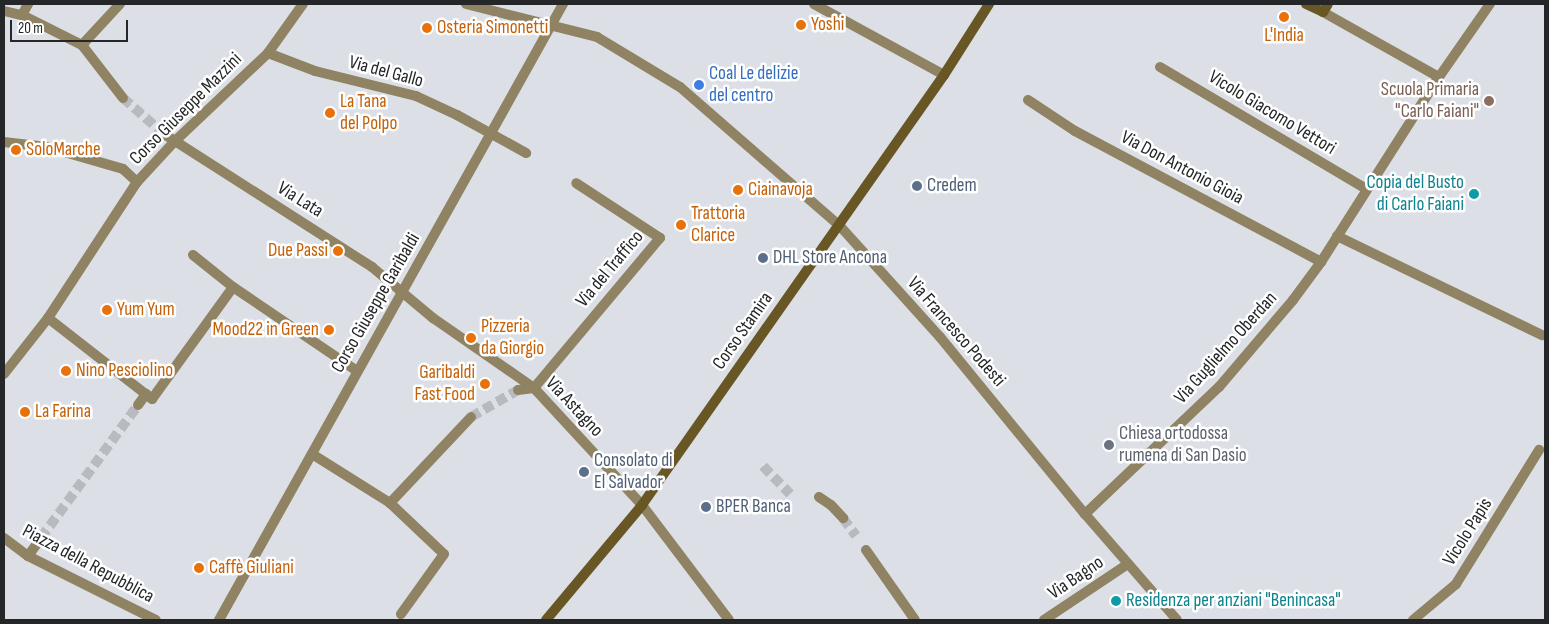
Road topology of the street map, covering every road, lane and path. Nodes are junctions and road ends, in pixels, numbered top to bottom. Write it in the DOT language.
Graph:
graph roads {
  1 [pos="28,4"];
  2 [pos="120,4"];
  3 [pos="303,4"];
  4 [pos="466,4"];
  5 [pos="563,4"];
  6 [pos="814,4"];
  7 [pos="989,4"];
  8 [pos="1306,4"];
  9 [pos="1490,4"];
  10 [pos="1325,8"];
  11 [pos="4,11"];
  12 [pos="22,15"];
  13 [pos="551,26"];
  14 [pos="82,45"];
  15 [pos="268,53"];
  16 [pos="1160,67"];
  17 [pos="944,75"];
  18 [pos="1439,77"];
  19 [pos="123,98"];
  20 [pos="1028,100"];
  21 [pos="491,133"];
  22 [pos="164,134"];
  23 [pos="4,142"];
  24 [pos="174,142"];
  25 [pos="526,153"];
  26 [pos="137,182"];
  27 [pos="576,183"];
  28 [pos="1366,189"];
  29 [pos="839,225"];
  30 [pos="1337,236"];
  31 [pos="194,255"];
  32 [pos="1321,262"];
  33 [pos="233,287"];
  34 [pos="404,293"];
  35 [pos="48,318"];
  36 [pos="1542,335"];
  37 [pos="357,371"];
  38 [pos="4,374"];
  39 [pos="534,388"];
  40 [pos="518,390"];
  41 [pos="146,394"];
  42 [pos="138,405"];
  43 [pos="471,417"];
  44 [pos="1539,450"];
  45 [pos="312,454"];
  46 [pos="819,497"];
  47 [pos="390,502"];
  48 [pos="642,505"];
  49 [pos="1085,514"];
  50 [pos="843,518"];
  51 [pos="4,538"];
  52 [pos="41,538"];
  53 [pos="866,550"];
  54 [pos="28,556"];
  55 [pos="1128,564"];
  56 [pos="401,614"];
  57 [pos="156,620"];
  58 [pos="219,620"];
  59 [pos="546,620"];
  60 [pos="728,620"];
  61 [pos="915,620"];
  62 [pos="1044,620"];
  63 [pos="1177,620"];
  64 [pos="1413,620"];
  1 -- 12 [label="street"];
  2 -- 14 [label="street"];
  3 -- 15 [label="street, Corso Giuseppe Mazzini"];
  4 -- 13 [label="street, Via Francesco Podesti"];
  5 -- 13 [label="street, Corso Giuseppe Garibaldi"];
  6 -- 17 [label="street"];
  7 -- 17 [label="street, Corso Stamira"];
  8 -- 10 [label="street"];
  9 -- 18 [label="street, Via Guglielmo Oberdan"];
  10 -- 18 [label="street"];
  11 -- 12 [label="street"];
  12 -- 14 [label="street"];
  13 -- 21 [label="street, Corso Giuseppe Garibaldi"];
  13 -- 29 [label="street, Via Francesco Podesti"];
  14 -- 19 [label="street"];
  15 -- 21 [label="street, Via del Gallo"];
  15 -- 24 [label="street, Corso Giuseppe Mazzini"];
  16 -- 28 [label="street, Vicolo Giacomo Vettori"];
  17 -- 29 [label="street, Corso Stamira"];
  18 -- 28 [label="street, Via Guglielmo Oberdan"];
  20 -- 32 [label="street, Via Don Antonio Gioia"];
  21 -- 25 [label="street"];
  21 -- 34 [label="street, Corso Giuseppe Garibaldi"];
  22 -- 24 [label="street, Via Lata"];
  23 -- 26 [label="street"];
  24 -- 26 [label="street, Corso Giuseppe Mazzini"];
  24 -- 34 [label="street, Via Lata"];
  26 -- 35 [label="street, Corso Giuseppe Mazzini"];
  27 -- 39 [label="street, Via del Traffico"];
  28 -- 30 [label="street, Via Guglielmo Oberdan"];
  29 -- 48 [label="street, Corso Stamira"];
  29 -- 49 [label="street, Via Francesco Podesti"];
  30 -- 32 [label="street, Via Guglielmo Oberdan"];
  30 -- 36 [label="street"];
  31 -- 33 [label="street"];
  32 -- 49 [label="street, Via Guglielmo Oberdan"];
  33 -- 37 [label="street"];
  33 -- 41 [label="street"];
  34 -- 37 [label="street, Corso Giuseppe Garibaldi"];
  34 -- 39 [label="street, Via Astagno"];
  35 -- 38 [label="street, Corso Giuseppe Mazzini"];
  35 -- 41 [label="street"];
  37 -- 45 [label="street, Corso Giuseppe Garibaldi"];
  39 -- 40 [label="street"];
  39 -- 48 [label="street, Via Astagno"];
  41 -- 42 [label="street"];
  43 -- 47 [label="street"];
  44 -- 64 [label="street, Vicolo Papis"];
  45 -- 47 [label="street"];
  45 -- 58 [label="street, Corso Giuseppe Garibaldi"];
  46 -- 50 [label="street"];
  47 -- 56 [label="street"];
  48 -- 59 [label="street, Corso Stamira"];
  48 -- 60 [label="street, Via Astagno"];
  49 -- 55 [label="street, Via Francesco Podesti"];
  51 -- 54 [label="street, Piazza della Repubblica"];
  52 -- 54 [label="street"];
  53 -- 61 [label="street"];
  54 -- 57 [label="street, Piazza della Repubblica"];
  55 -- 62 [label="street, Via Bagno"];
  55 -- 63 [label="street, Via Francesco Podesti"];
}
